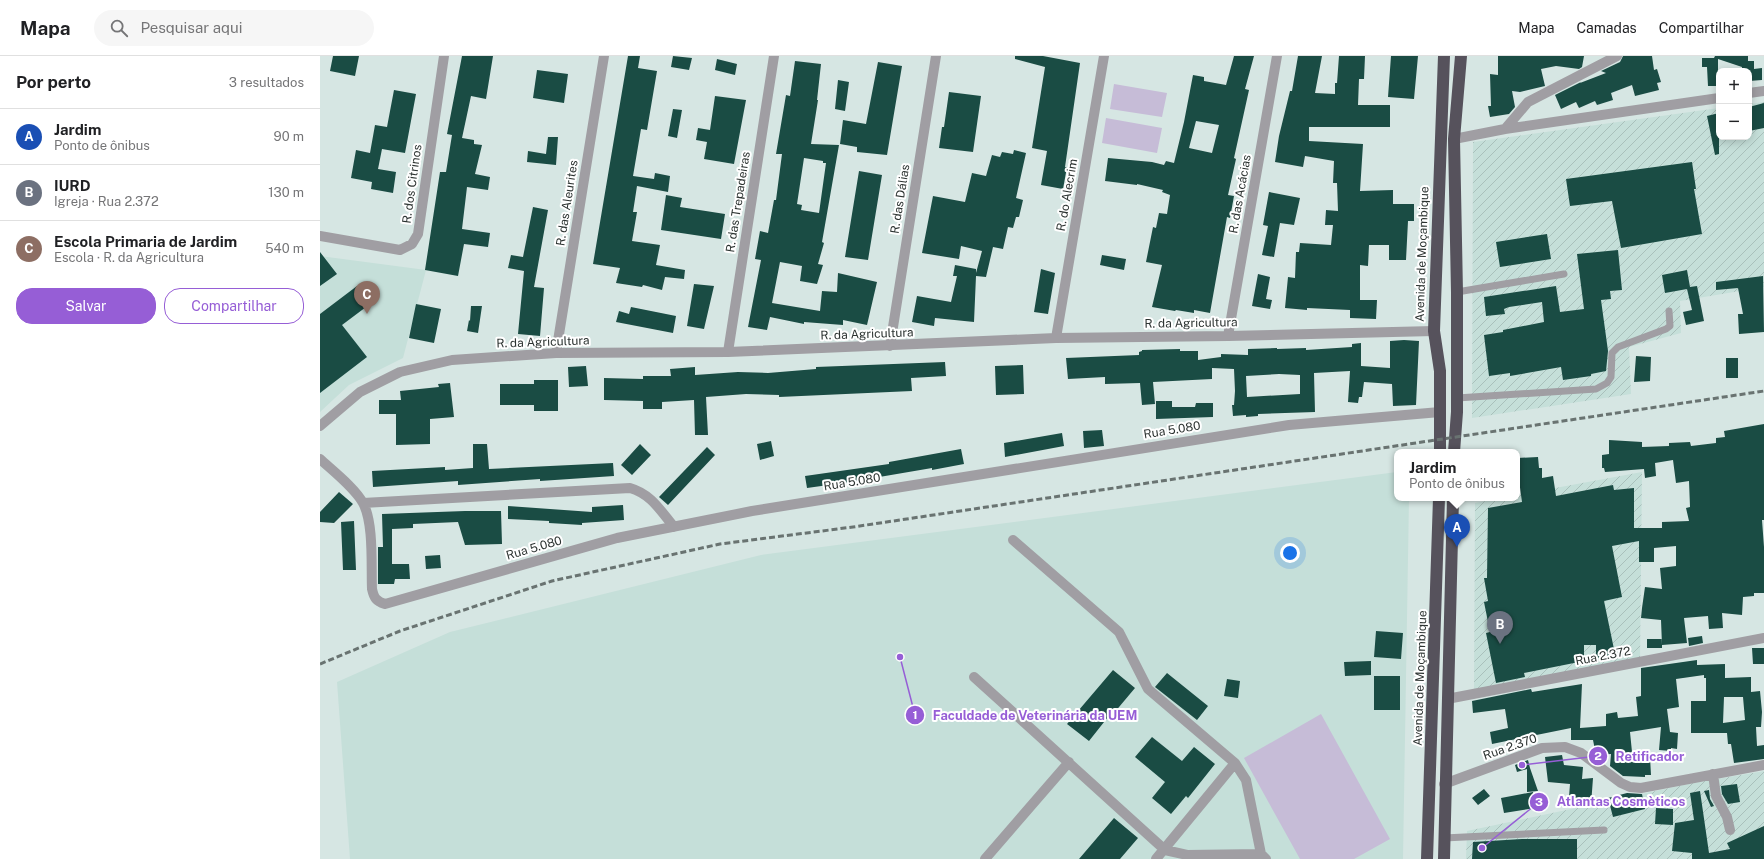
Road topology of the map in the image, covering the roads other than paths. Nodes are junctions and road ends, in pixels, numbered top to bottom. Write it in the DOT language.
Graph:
graph roads {
  1 [pos="444,56"];
  2 [pos="604,56"];
  3 [pos="774,56"];
  4 [pos="936,56"];
  5 [pos="1104,56"];
  6 [pos="1277,56"];
  7 [pos="1444,56"];
  8 [pos="1462,56"];
  9 [pos="1617,56"];
  10 [pos="1764,91"];
  11 [pos="1752,93"];
  12 [pos="1716,98"];
  13 [pos="1505,129"];
  14 [pos="1454,139"];
  15 [pos="320,236"];
  16 [pos="1564,274"];
  17 [pos="1457,292"];
  18 [pos="1669,311"];
  19 [pos="1434,331"];
  20 [pos="1228,336"];
  21 [pos="1056,338"];
  22 [pos="890,346"];
  23 [pos="728,352"];
  24 [pos="556,353"];
  25 [pos="1456,398"];
  26 [pos="1440,412"];
  27 [pos="320,426"];
  28 [pos="1440,449"];
  29 [pos="1454,449"];
  30 [pos="320,459"];
  31 [pos="1439,501"];
  32 [pos="1453,501"];
  33 [pos="363,503"];
  34 [pos="674,527"];
  35 [pos="1013,540"];
  36 [pos="1764,638"];
  37 [pos="974,677"];
  38 [pos="1447,699"];
  39 [pos="1069,762"];
  40 [pos="1236,763"];
  41 [pos="1764,765"];
  42 [pos="1714,774"];
  43 [pos="1444,784"];
  44 [pos="1604,830"];
  45 [pos="1730,830"];
  46 [pos="1444,838"];
  47 [pos="1165,850"];
  48 [pos="1263,857"];
  49 [pos="985,859"];
  50 [pos="1156,859"];
  51 [pos="1427,859"];
  52 [pos="1444,859"];
  1 -- 15 [label="street, R. dos Citrinos"];
  2 -- 24 [label="street, R. das Aleurites"];
  3 -- 23 [label="street, R. das Trepadeiras"];
  4 -- 22 [label="street, R. das Dálias"];
  5 -- 21 [label="street, R. do Alecrim"];
  6 -- 20 [label="street, R. das Acácias"];
  7 -- 19 [label="highway, Avenida de Moçambique"];
  8 -- 14 [label="highway"];
  9 -- 13 [label="street"];
  10 -- 11 [label="street"];
  12 -- 13 [label="street"];
  13 -- 14 [label="street"];
  14 -- 17 [label="highway"];
  16 -- 17 [label="lane"];
  17 -- 25 [label="highway"];
  18 -- 25 [label="lane"];
  19 -- 20 [label="street, R. da Agricultura"];
  19 -- 26 [label="highway, Avenida de Moçambique"];
  20 -- 21 [label="street, R. da Agricultura"];
  21 -- 22 [label="street, R. da Agricultura"];
  22 -- 23 [label="street, R. da Agricultura"];
  23 -- 24 [label="street, R. da Agricultura"];
  24 -- 27 [label="street, R. da Agricultura"];
  25 -- 29 [label="highway"];
  26 -- 28 [label="highway, Avenida de Moçambique"];
  26 -- 34 [label="street, Rua 5.080"];
  30 -- 33 [label="street"];
  31 -- 51 [label="highway, Avenida de Moçambique"];
  32 -- 38 [label="highway"];
  33 -- 34 [label="street"];
  33 -- 34 [label="street, Rua 5.080"];
  35 -- 40 [label="street"];
  36 -- 38 [label="street, Rua 2.372"];
  37 -- 39 [label="street"];
  38 -- 43 [label="highway"];
  39 -- 47 [label="street"];
  39 -- 49 [label="street"];
  40 -- 47 [label="street"];
  40 -- 48 [label="street"];
  41 -- 42 [label="street, Rua 2.370"];
  42 -- 43 [label="street, Rua 2.370"];
  42 -- 45 [label="street"];
  43 -- 46 [label="highway"];
  44 -- 46 [label="lane"];
  46 -- 52 [label="highway"];
  47 -- 48 [label="street"];
  47 -- 50 [label="street"];
}
